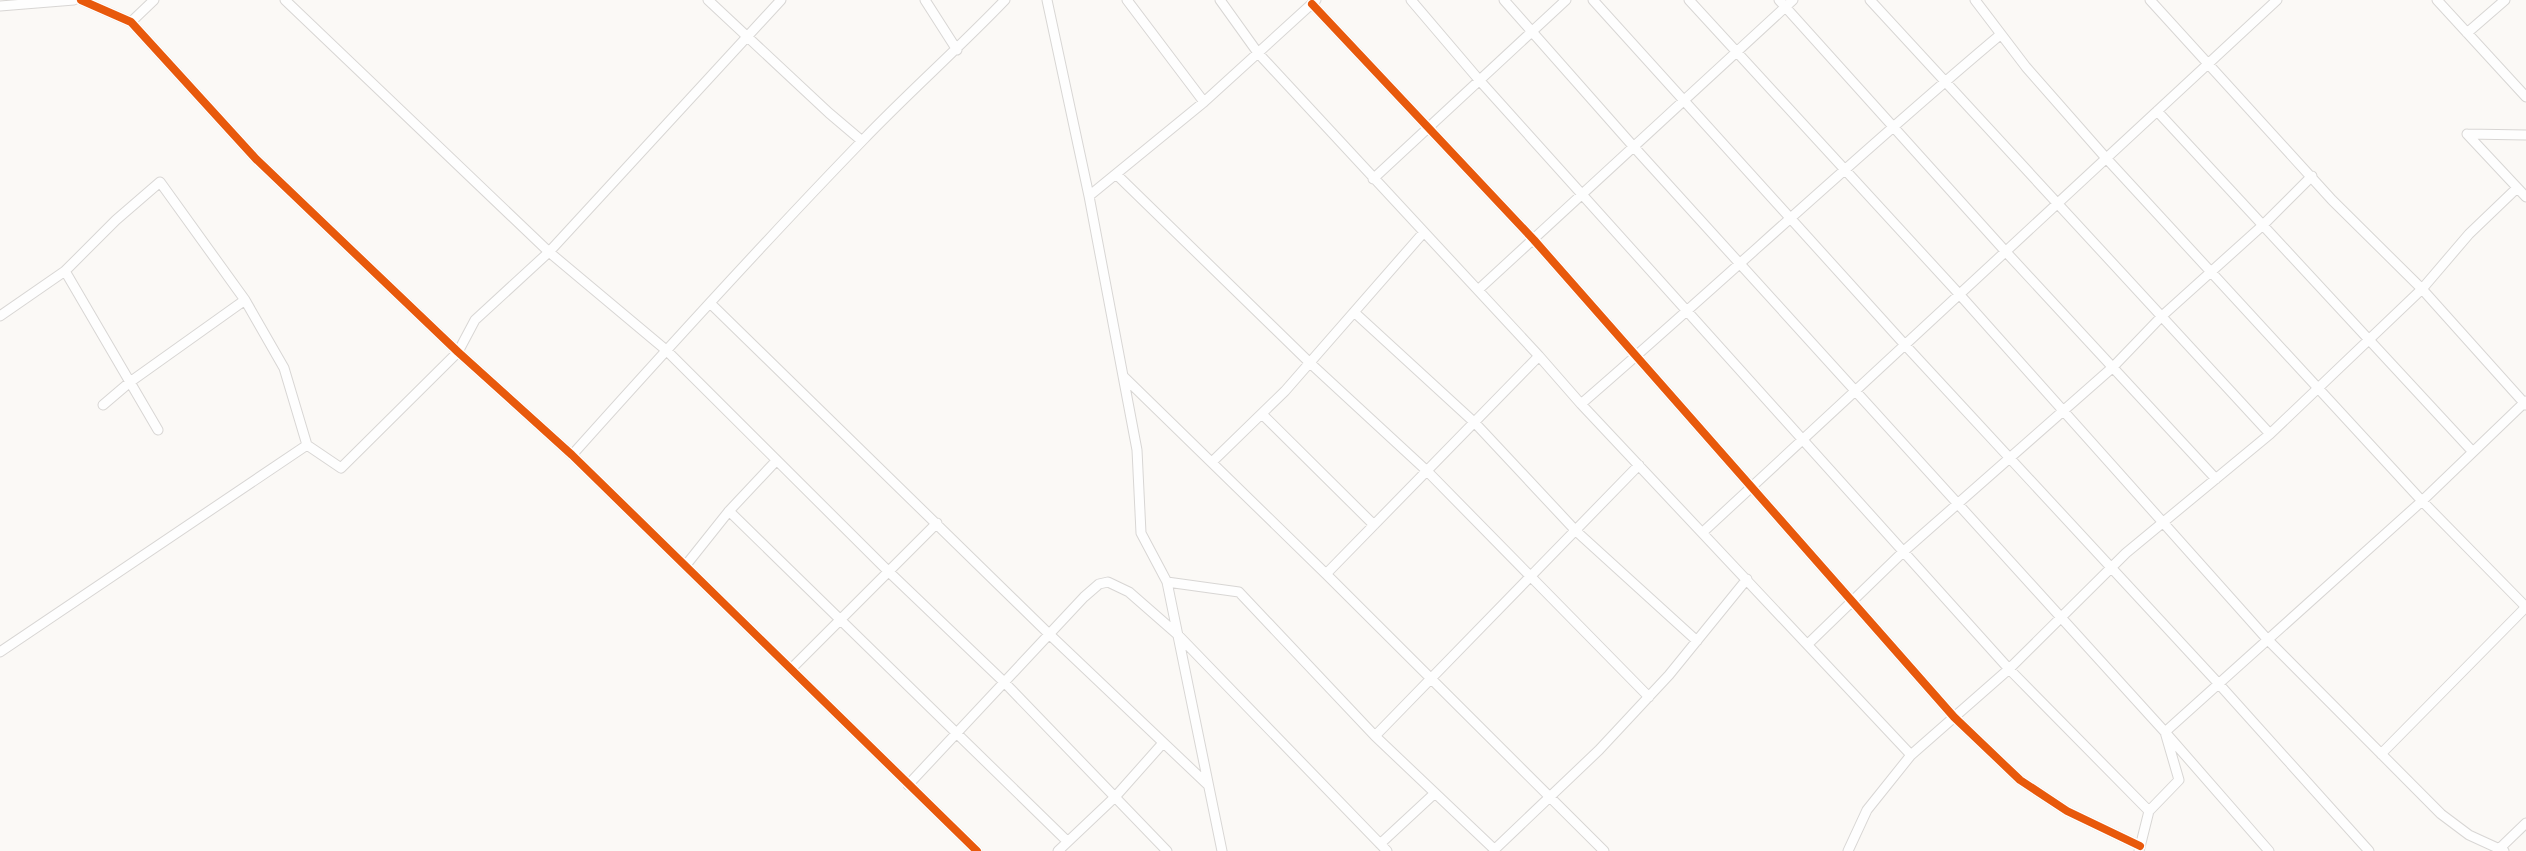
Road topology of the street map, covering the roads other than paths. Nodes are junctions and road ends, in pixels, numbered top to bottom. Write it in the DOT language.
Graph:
graph roads {
  1 [pos="74,0"];
  2 [pos="81,0"];
  3 [pos="154,0"];
  4 [pos="285,0"];
  5 [pos="708,0"];
  6 [pos="782,0"];
  7 [pos="926,0"];
  8 [pos="1005,0"];
  9 [pos="1047,0"];
  10 [pos="1127,0"];
  11 [pos="1220,0"];
  12 [pos="1411,0"];
  13 [pos="1504,0"];
  14 [pos="1566,0"];
  15 [pos="1593,0"];
  16 [pos="1689,0"];
  17 [pos="1793,0"];
  18 [pos="1870,0"];
  19 [pos="1975,0"];
  20 [pos="2150,0"];
  21 [pos="2277,0"];
  22 [pos="2438,0"];
  23 [pos="2505,0"];
  24 [pos="1314,2"];
  25 [pos="1782,4"];
  26 [pos="0,6"];
  27 [pos="131,22"];
  28 [pos="1533,33"];
  29 [pos="2467,33"];
  30 [pos="2001,35"];
  31 [pos="747,38"];
  32 [pos="957,50"];
  33 [pos="1736,52"];
  34 [pos="1258,53"];
  35 [pos="2208,64"];
  36 [pos="1480,81"];
  37 [pos="1945,81"];
  38 [pos="2526,96"];
  39 [pos="1684,100"];
  40 [pos="1203,102"];
  41 [pos="2157,111"];
  42 [pos="1894,127"];
  43 [pos="1428,130"];
  44 [pos="2526,135"];
  45 [pos="862,141"];
  46 [pos="1633,146"];
  47 [pos="2106,158"];
  48 [pos="1844,169"];
  49 [pos="1116,174"];
  50 [pos="2312,176"];
  51 [pos="1373,179"];
  52 [pos="2517,188"];
  53 [pos="1582,192"];
  54 [pos="1089,196"];
  55 [pos="2526,197"];
  56 [pos="2058,204"];
  57 [pos="1790,217"];
  58 [pos="2263,225"];
  59 [pos="1424,232"];
  60 [pos="1534,240"];
  61 [pos="549,252"];
  62 [pos="2006,252"];
  63 [pos="1741,264"];
  64 [pos="65,271"];
  65 [pos="2212,271"];
  66 [pos="2422,289"];
  67 [pos="1478,290"];
  68 [pos="1960,295"];
  69 [pos="244,300"];
  70 [pos="710,303"];
  71 [pos="1688,311"];
  72 [pos="1354,312"];
  73 [pos="0,316"];
  74 [pos="2162,316"];
  75 [pos="2369,338"];
  76 [pos="1906,346"];
  77 [pos="666,350"];
  78 [pos="458,352"];
  79 [pos="1539,356"];
  80 [pos="1637,356"];
  81 [pos="1310,363"];
  82 [pos="2113,366"];
  83 [pos="1124,377"];
  84 [pos="130,382"];
  85 [pos="2318,387"];
  86 [pos="1857,392"];
  87 [pos="2525,403"];
  88 [pos="1581,404"];
  89 [pos="103,405"];
  90 [pos="2062,412"];
  91 [pos="1262,414"];
  92 [pos="1475,423"];
  93 [pos="158,430"];
  94 [pos="2271,434"];
  95 [pos="1804,440"];
  96 [pos="307,445"];
  97 [pos="2473,452"];
  98 [pos="572,455"];
  99 [pos="2009,459"];
  100 [pos="776,461"];
  101 [pos="1212,462"];
  102 [pos="1639,465"];
  103 [pos="1427,471"];
  104 [pos="2216,479"];
  105 [pos="1754,487"];
  106 [pos="2422,501"];
  107 [pos="1959,504"];
  108 [pos="729,511"];
  109 [pos="937,523"];
  110 [pos="2162,523"];
  111 [pos="1374,525"];
  112 [pos="1576,531"];
  113 [pos="1703,532"];
  114 [pos="1904,551"];
  115 [pos="686,565"];
  116 [pos="2110,568"];
  117 [pos="889,572"];
  118 [pos="1326,574"];
  119 [pos="1531,577"];
  120 [pos="1747,579"];
  121 [pos="1167,582"];
  122 [pos="1852,601"];
  123 [pos="2526,607"];
  124 [pos="2061,617"];
  125 [pos="841,620"];
  126 [pos="1049,634"];
  127 [pos="1177,634"];
  128 [pos="2267,639"];
  129 [pos="1697,641"];
  130 [pos="1808,644"];
  131 [pos="0,652"];
  132 [pos="791,669"];
  133 [pos="2009,669"];
  134 [pos="1431,680"];
  135 [pos="1004,682"];
  136 [pos="2218,683"];
  137 [pos="1648,697"];
  138 [pos="1954,717"];
  139 [pos="2165,732"];
  140 [pos="956,733"];
  141 [pos="1374,736"];
  142 [pos="1163,743"];
  143 [pos="2381,754"];
  144 [pos="1911,755"];
  145 [pos="908,785"];
  146 [pos="1208,785"];
  147 [pos="1435,793"];
  148 [pos="1115,797"];
  149 [pos="1550,797"];
  150 [pos="2149,811"];
  151 [pos="2526,823"];
  152 [pos="1067,842"];
  153 [pos="1383,847"];
  154 [pos="2139,848"];
  155 [pos="1494,850"];
  156 [pos="2500,850"];
  157 [pos="977,851"];
  158 [pos="1058,851"];
  159 [pos="1167,851"];
  160 [pos="1222,851"];
  161 [pos="1604,851"];
  162 [pos="1848,851"];
  163 [pos="2269,851"];
  164 [pos="2369,851"];
  1 -- 26 [label="street"];
  2 -- 27 [label="street"];
  3 -- 27 [label="street"];
  4 -- 61 [label="street"];
  5 -- 31 [label="street"];
  6 -- 31 [label="street"];
  7 -- 32 [label="street"];
  8 -- 32 [label="street"];
  9 -- 54 [label="street"];
  10 -- 40 [label="street"];
  11 -- 34 [label="street"];
  12 -- 36 [label="street"];
  13 -- 28 [label="street"];
  14 -- 28 [label="street"];
  15 -- 39 [label="street"];
  16 -- 33 [label="street"];
  17 -- 25 [label="street"];
  18 -- 37 [label="street"];
  19 -- 30 [label="street"];
  20 -- 35 [label="street"];
  21 -- 35 [label="street"];
  22 -- 29 [label="street"];
  23 -- 29 [label="street"];
  24 -- 34 [label="street"];
  24 -- 43 [label="street"];
  25 -- 33 [label="street"];
  25 -- 42 [label="street"];
  27 -- 78 [label="street"];
  28 -- 36 [label="street"];
  28 -- 46 [label="street"];
  29 -- 38 [label="street"];
  30 -- 37 [label="street"];
  30 -- 47 [label="street"];
  31 -- 45 [label="street"];
  31 -- 61 [label="street"];
  32 -- 45 [label="street"];
  33 -- 39 [label="street"];
  33 -- 48 [label="street"];
  34 -- 40 [label="street"];
  34 -- 51 [label="street"];
  35 -- 41 [label="street"];
  35 -- 50 [label="street"];
  36 -- 43 [label="street"];
  36 -- 53 [label="street"];
  37 -- 42 [label="street"];
  37 -- 56 [label="street"];
  39 -- 46 [label="street"];
  39 -- 57 [label="street"];
  40 -- 49 [label="street"];
  41 -- 47 [label="street"];
  41 -- 58 [label="street"];
  42 -- 48 [label="street"];
  42 -- 62 [label="street"];
  43 -- 51 [label="street"];
  43 -- 60 [label="street"];
  44 -- 52 [label="street"];
  45 -- 70 [label="street"];
  46 -- 53 [label="street"];
  46 -- 63 [label="street"];
  47 -- 56 [label="street"];
  47 -- 65 [label="street"];
  48 -- 57 [label="street"];
  48 -- 68 [label="street"];
  49 -- 54 [label="street"];
  49 -- 81 [label="street"];
  50 -- 58 [label="street"];
  50 -- 66 [label="street"];
  51 -- 59 [label="street"];
  52 -- 55 [label="street"];
  52 -- 66 [label="street"];
  53 -- 60 [label="street"];
  53 -- 71 [label="street"];
  54 -- 83 [label="street"];
  56 -- 62 [label="street"];
  56 -- 74 [label="street"];
  57 -- 63 [label="street"];
  57 -- 76 [label="street"];
  58 -- 65 [label="street"];
  58 -- 75 [label="street"];
  59 -- 67 [label="street"];
  59 -- 72 [label="street"];
  60 -- 67 [label="street"];
  60 -- 80 [label="street"];
  61 -- 77 [label="street"];
  61 -- 78 [label="street"];
  62 -- 68 [label="street"];
  62 -- 82 [label="street"];
  63 -- 71 [label="street"];
  63 -- 86 [label="street"];
  64 -- 69 [label="street"];
  64 -- 73 [label="street"];
  64 -- 84 [label="street"];
  65 -- 74 [label="street"];
  65 -- 85 [label="street"];
  66 -- 75 [label="street"];
  66 -- 87 [label="street"];
  67 -- 79 [label="street"];
  68 -- 76 [label="street"];
  68 -- 90 [label="street"];
  69 -- 84 [label="street"];
  69 -- 96 [label="street"];
  70 -- 77 [label="street"];
  70 -- 109 [label="street"];
  71 -- 80 [label="street"];
  71 -- 95 [label="street"];
  72 -- 81 [label="street"];
  72 -- 92 [label="street"];
  74 -- 82 [label="street"];
  74 -- 94 [label="street"];
  75 -- 85 [label="street"];
  75 -- 97 [label="street"];
  76 -- 86 [label="street"];
  76 -- 99 [label="street"];
  77 -- 98 [label="street"];
  77 -- 100 [label="street"];
  78 -- 96 [label="street"];
  78 -- 98 [label="street"];
  79 -- 88 [label="street"];
  79 -- 92 [label="street"];
  80 -- 88 [label="street"];
  80 -- 105 [label="street"];
  81 -- 91 [label="street"];
  81 -- 103 [label="street"];
  82 -- 90 [label="street"];
  82 -- 104 [label="street"];
  83 -- 101 [label="street"];
  83 -- 121 [label="street"];
  84 -- 89 [label="street"];
  84 -- 93 [label="street"];
  85 -- 94 [label="street"];
  85 -- 106 [label="street"];
  86 -- 95 [label="street"];
  86 -- 107 [label="street"];
  87 -- 97 [label="street"];
  88 -- 102 [label="street"];
  90 -- 99 [label="street"];
  90 -- 110 [label="street"];
  91 -- 101 [label="street"];
  91 -- 111 [label="street"];
  92 -- 103 [label="street"];
  92 -- 112 [label="street"];
  94 -- 104 [label="street"];
  95 -- 105 [label="street"];
  95 -- 114 [label="street"];
  96 -- 131 [label="street"];
  97 -- 106 [label="street"];
  98 -- 115 [label="street"];
  99 -- 107 [label="street"];
  99 -- 116 [label="street"];
  100 -- 108 [label="street"];
  100 -- 117 [label="street"];
  101 -- 118 [label="street"];
  102 -- 112 [label="street"];
  102 -- 113 [label="street"];
  103 -- 111 [label="street"];
  103 -- 119 [label="street"];
  104 -- 110 [label="street"];
  105 -- 113 [label="street"];
  105 -- 122 [label="street"];
  106 -- 123 [label="street"];
  106 -- 128 [label="street"];
  107 -- 114 [label="street"];
  107 -- 124 [label="street"];
  108 -- 115 [label="street"];
  108 -- 125 [label="street"];
  109 -- 117 [label="street"];
  109 -- 126 [label="street"];
  110 -- 116 [label="street"];
  110 -- 128 [label="street"];
  111 -- 118 [label="street"];
  112 -- 119 [label="street"];
  112 -- 129 [label="street"];
  113 -- 120 [label="street"];
  114 -- 122 [label="street"];
  114 -- 133 [label="street"];
  115 -- 132 [label="street"];
  116 -- 124 [label="street"];
  116 -- 136 [label="street"];
  117 -- 125 [label="street"];
  117 -- 135 [label="street"];
  118 -- 134 [label="street"];
  119 -- 134 [label="street"];
  119 -- 137 [label="street"];
  120 -- 129 [label="street"];
  120 -- 130 [label="street"];
  121 -- 127 [label="street"];
  121 -- 141 [label="street"];
  122 -- 130 [label="street"];
  122 -- 138 [label="street"];
  123 -- 143 [label="street"];
  124 -- 133 [label="street"];
  124 -- 139 [label="street"];
  125 -- 132 [label="street"];
  125 -- 140 [label="street"];
  126 -- 127 [label="street"];
  126 -- 135 [label="street"];
  126 -- 142 [label="street"];
  127 -- 146 [label="street"];
  127 -- 153 [label="street"];
  128 -- 136 [label="street"];
  128 -- 143 [label="street"];
  129 -- 137 [label="street"];
  130 -- 144 [label="street"];
  132 -- 145 [label="street"];
  133 -- 138 [label="street"];
  133 -- 150 [label="street"];
  134 -- 141 [label="street"];
  134 -- 149 [label="street"];
  135 -- 140 [label="street"];
  135 -- 148 [label="street"];
  136 -- 139 [label="street"];
  136 -- 164 [label="street"];
  137 -- 149 [label="street"];
  138 -- 144 [label="street"];
  138 -- 154 [label="street"];
  139 -- 150 [label="street"];
  139 -- 163 [label="street"];
  140 -- 145 [label="street"];
  140 -- 152 [label="street"];
  141 -- 147 [label="street"];
  142 -- 146 [label="street"];
  142 -- 148 [label="street"];
  143 -- 156 [label="street"];
  144 -- 162 [label="street"];
  145 -- 157 [label="street"];
  146 -- 160 [label="street"];
  147 -- 153 [label="street"];
  147 -- 155 [label="street"];
  148 -- 152 [label="street"];
  148 -- 159 [label="street"];
  149 -- 155 [label="street"];
  149 -- 161 [label="street"];
  150 -- 154 [label="street"];
  151 -- 156 [label="street"];
  152 -- 158 [label="street"];
}
